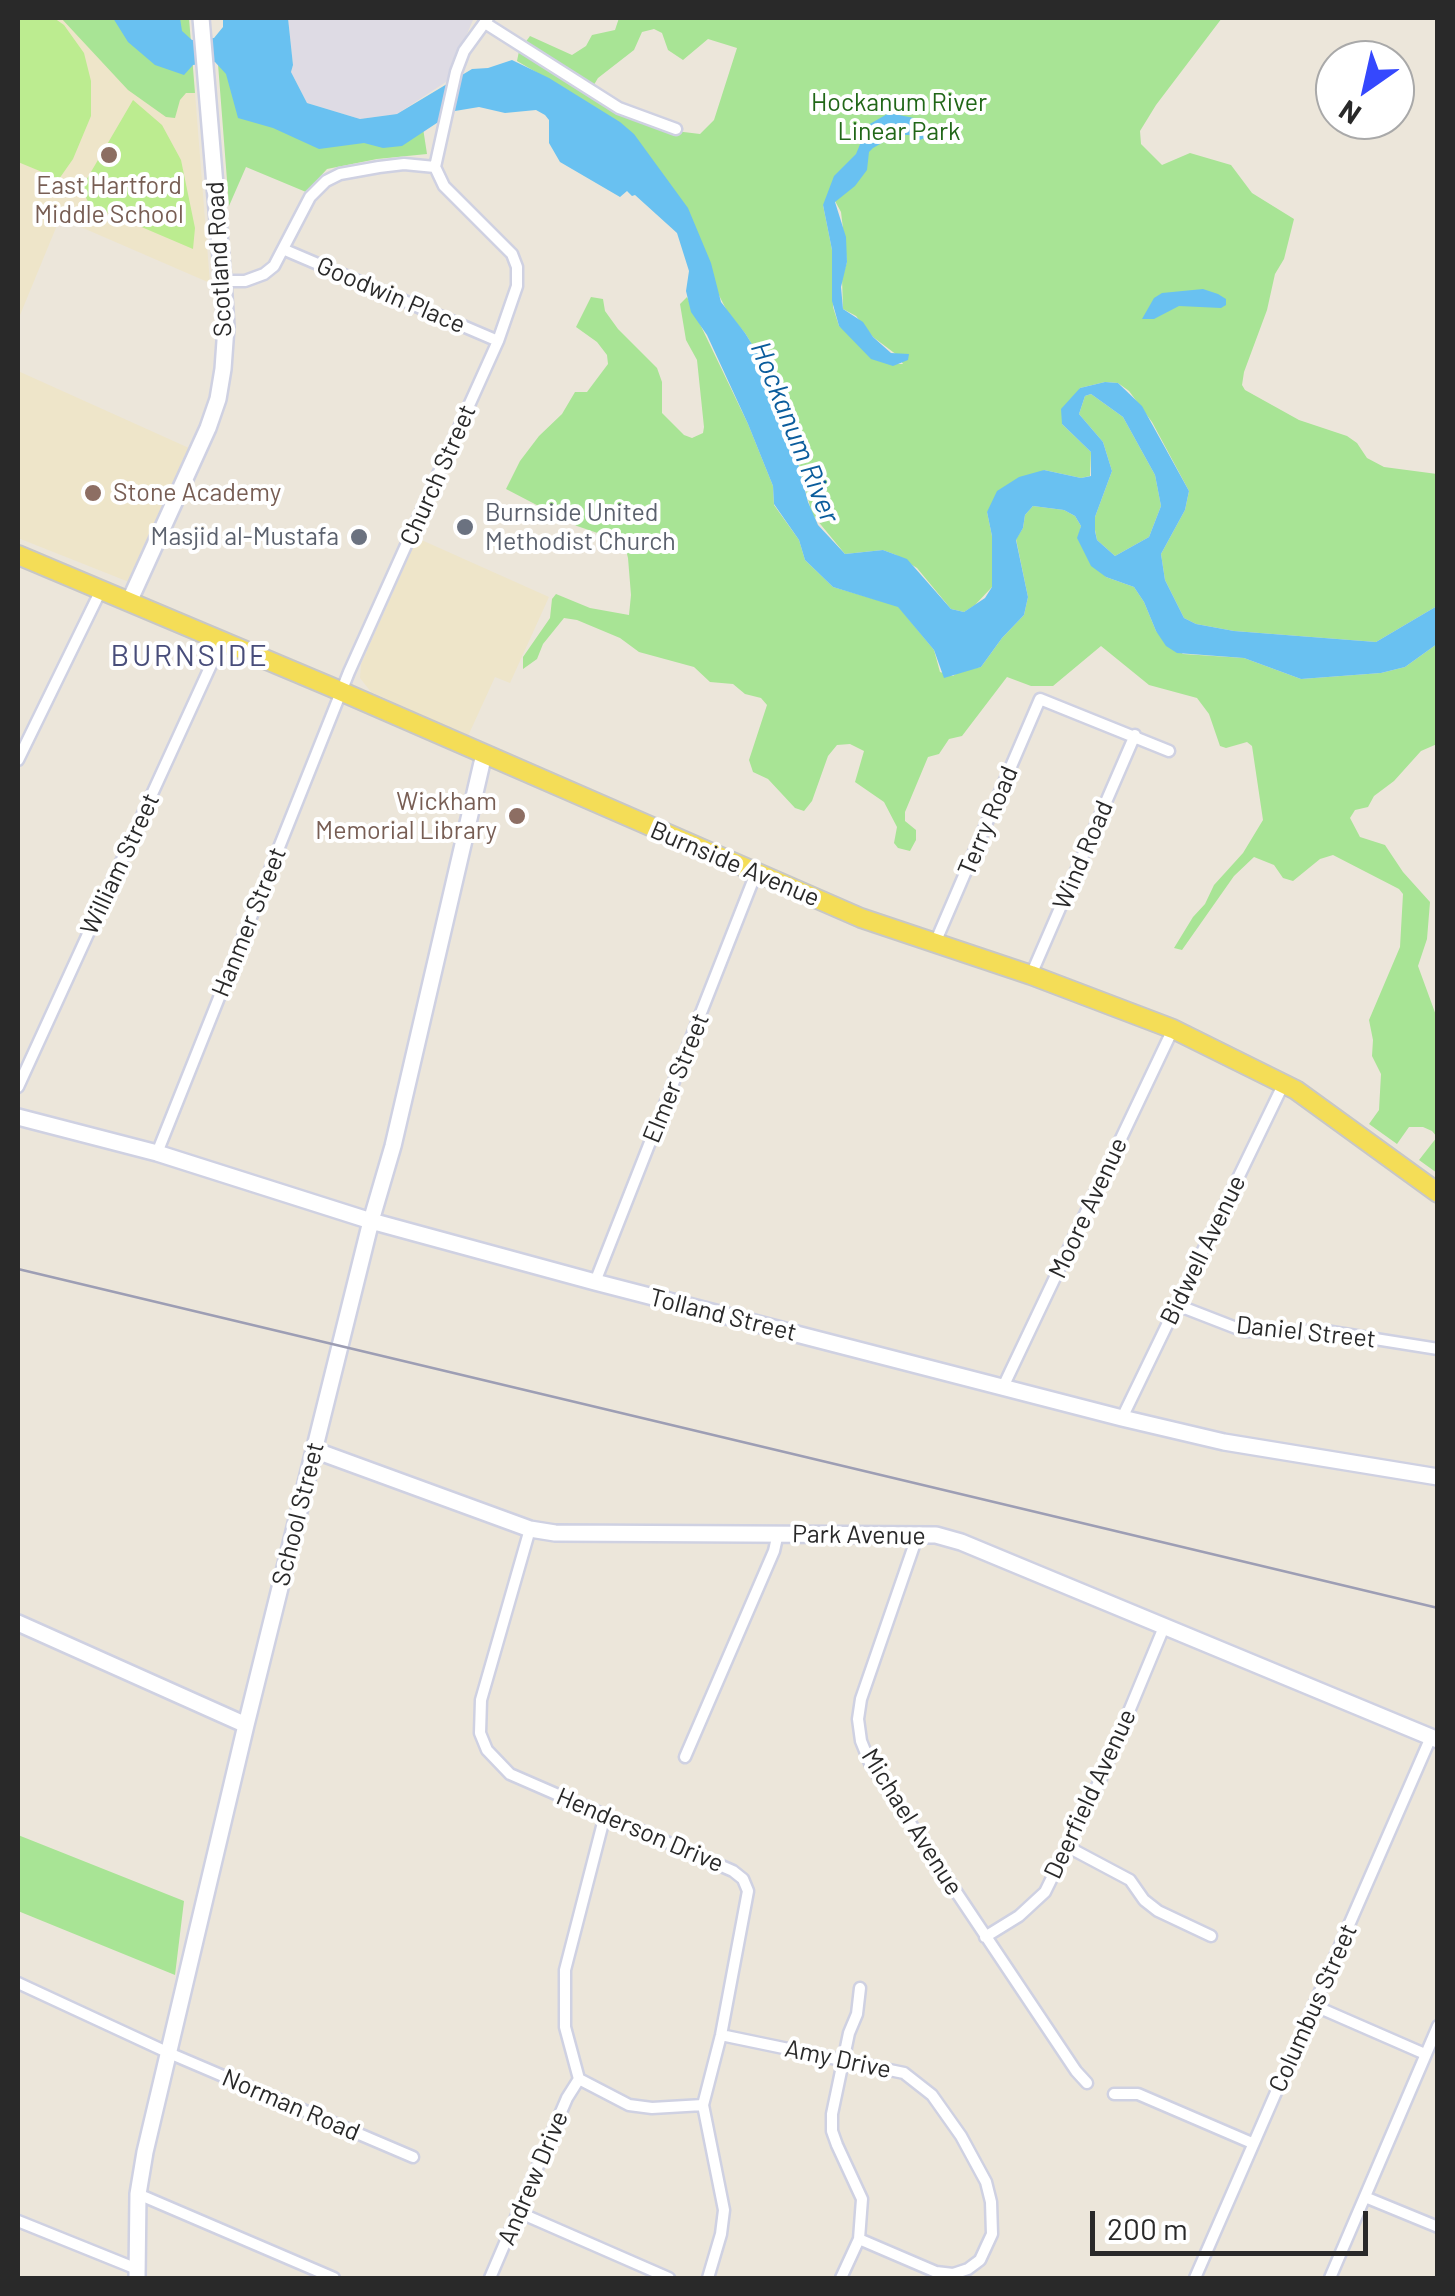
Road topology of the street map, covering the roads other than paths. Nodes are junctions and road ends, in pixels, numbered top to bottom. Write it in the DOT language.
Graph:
graph roads {
  1 [pos="201,18"];
  2 [pos="486,20"];
  3 [pos="676,129"];
  4 [pos="435,167"];
  5 [pos="285,250"];
  6 [pos="223,281"];
  7 [pos="498,341"];
  8 [pos="18,555"];
  9 [pos="101,590"];
  10 [pos="129,602"];
  11 [pos="222,641"];
  12 [pos="342,691"];
  13 [pos="1134,735"];
  14 [pos="1169,751"];
  15 [pos="484,754"];
  16 [pos="18,760"];
  17 [pos="756,873"];
  18 [pos="935,944"];
  19 [pos="1031,975"];
  20 [pos="1173,1029"];
  21 [pos="1284,1083"];
  22 [pos="18,1088"];
  23 [pos="18,1117"];
  24 [pos="156,1153"];
  25 [pos="1438,1193"];
  26 [pos="371,1221"];
  27 [pos="595,1282"];
  28 [pos="1176,1305"];
  29 [pos="1438,1349"];
  30 [pos="1003,1387"];
  31 [pos="1122,1418"];
  32 [pos="314,1450"];
  33 [pos="1438,1477"];
  34 [pos="530,1529"];
  35 [pos="778,1533"];
  36 [pos="918,1534"];
  37 [pos="18,1623"];
  38 [pos="1164,1627"];
  39 [pos="246,1724"];
  40 [pos="1434,1738"];
  41 [pos="685,1757"];
  42 [pos="605,1814"];
  43 [pos="1068,1847"];
  44 [pos="1211,1936"];
  45 [pos="986,1937"];
  46 [pos="18,1983"];
  47 [pos="860,1988"];
  48 [pos="1315,2006"];
  49 [pos="1438,2026"];
  50 [pos="721,2035"];
  51 [pos="169,2053"];
  52 [pos="1425,2054"];
  53 [pos="844,2059"];
  54 [pos="579,2079"];
  55 [pos="1088,2083"];
  56 [pos="1114,2094"];
  57 [pos="703,2106"];
  58 [pos="1252,2143"];
  59 [pos="413,2157"];
  60 [pos="138,2194"];
  61 [pos="1365,2197"];
  62 [pos="518,2212"];
  63 [pos="18,2221"];
  64 [pos="1438,2227"];
  65 [pos="859,2239"];
  66 [pos="137,2274"];
  67 [pos="334,2278"];
  68 [pos="490,2278"];
  69 [pos="669,2278"];
  70 [pos="708,2278"];
  71 [pos="842,2278"];
  72 [pos="1195,2278"];
  73 [pos="1330,2278"];
  1 -- 6 [label="main road, Scotland Road"];
  2 -- 3 [label="street"];
  2 -- 4 [label="street"];
  4 -- 5 [label="street"];
  4 -- 7 [label="street, Church Street"];
  5 -- 6 [label="street"];
  5 -- 7 [label="street, Goodwin Place"];
  6 -- 10 [label="main road, Scotland Road"];
  7 -- 12 [label="street, Church Street"];
  8 -- 9 [label="main road, Burnside Avenue"];
  9 -- 10 [label="main road, Burnside Avenue"];
  9 -- 16 [label="street"];
  10 -- 11 [label="main road, Burnside Avenue"];
  11 -- 12 [label="main road, Burnside Avenue"];
  11 -- 22 [label="street, William Street"];
  12 -- 15 [label="main road, Burnside Avenue"];
  12 -- 24 [label="street, Hanmer Street"];
  13 -- 14 [label="street"];
  13 -- 18 [label="street, Terry Road"];
  13 -- 19 [label="street, Wind Road"];
  15 -- 17 [label="main road, Burnside Avenue"];
  15 -- 26 [label="main road, School Street"];
  17 -- 18 [label="main road, Burnside Avenue"];
  17 -- 27 [label="street, Elmer Street"];
  18 -- 19 [label="main road, Burnside Avenue"];
  19 -- 20 [label="main road, Burnside Avenue"];
  20 -- 21 [label="main road, Burnside Avenue"];
  20 -- 30 [label="street, Moore Avenue"];
  21 -- 25 [label="main road, Burnside Avenue"];
  21 -- 28 [label="street, Bidwell Avenue"];
  23 -- 24 [label="main road, Tolland Street"];
  24 -- 26 [label="main road, Tolland Street"];
  26 -- 27 [label="main road, Tolland Street"];
  26 -- 32 [label="main road, School Street"];
  27 -- 30 [label="main road, Tolland Street"];
  28 -- 29 [label="street, Daniel Street"];
  28 -- 31 [label="street, Bidwell Avenue"];
  30 -- 31 [label="main road, Tolland Street"];
  31 -- 33 [label="main road, Tolland Street"];
  32 -- 34 [label="main road, Park Avenue"];
  32 -- 39 [label="main road, School Street"];
  34 -- 35 [label="main road, Park Avenue"];
  34 -- 42 [label="street, Henderson Drive"];
  35 -- 36 [label="main road, Park Avenue"];
  35 -- 41 [label="street"];
  36 -- 38 [label="main road, Park Avenue"];
  36 -- 45 [label="street, Michael Avenue"];
  37 -- 39 [label="main road"];
  38 -- 40 [label="main road, Park Avenue"];
  38 -- 43 [label="street, Deerfield Avenue"];
  39 -- 51 [label="main road, School Street"];
  40 -- 48 [label="street, Columbus Street"];
  42 -- 50 [label="street, Henderson Drive"];
  42 -- 54 [label="street"];
  43 -- 44 [label="street"];
  43 -- 45 [label="street, Deerfield Avenue"];
  45 -- 55 [label="street, Michael Avenue"];
  46 -- 51 [label="street, Norman Road"];
  47 -- 53 [label="street"];
  48 -- 52 [label="street"];
  48 -- 58 [label="street, Columbus Street"];
  49 -- 52 [label="street"];
  50 -- 53 [label="street, Amy Drive"];
  50 -- 57 [label="street, Henderson Drive"];
  51 -- 59 [label="street, Norman Road"];
  51 -- 60 [label="main road, School Street"];
  52 -- 61 [label="street"];
  53 -- 65 [label="street"];
  53 -- 65 [label="street, Amy Drive"];
  54 -- 57 [label="street"];
  54 -- 62 [label="street, Andrew Drive"];
  56 -- 58 [label="street"];
  57 -- 70 [label="street, Henderson Drive"];
  58 -- 72 [label="street, Columbus Street"];
  60 -- 66 [label="main road, School Street"];
  60 -- 67 [label="street"];
  61 -- 64 [label="street"];
  61 -- 73 [label="street"];
  62 -- 68 [label="street, Andrew Drive"];
  62 -- 69 [label="street"];
  63 -- 66 [label="street"];
  65 -- 71 [label="street"];
}
